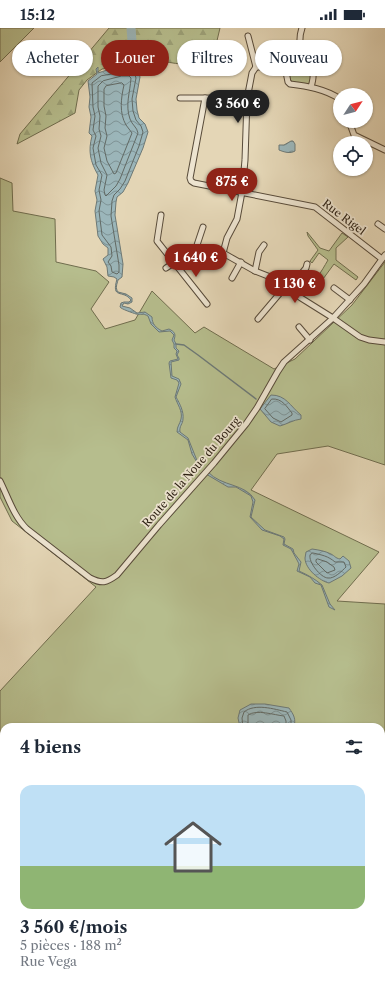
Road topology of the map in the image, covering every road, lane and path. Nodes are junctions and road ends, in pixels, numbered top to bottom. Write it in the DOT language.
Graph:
graph roads {
  1 [pos="302,28"];
  2 [pos="248,36"];
  3 [pos="300,40"];
  4 [pos="255,63"];
  5 [pos="255,68"];
  6 [pos="286,76"];
  7 [pos="313,76"];
  8 [pos="311,87"];
  9 [pos="333,94"];
  10 [pos="180,98"];
  11 [pos="205,98"];
  12 [pos="248,99"];
  13 [pos="352,128"];
  14 [pos="385,150"];
  15 [pos="242,192"];
  16 [pos="161,215"];
  17 [pos="378,224"];
  18 [pos="384,227"];
  19 [pos="203,228"];
  20 [pos="264,245"];
  21 [pos="198,252"];
  22 [pos="223,253"];
  23 [pos="384,257"];
  24 [pos="241,262"];
  25 [pos="173,263"];
  26 [pos="306,264"];
  27 [pos="166,268"];
  28 [pos="255,271"];
  29 [pos="232,278"];
  30 [pos="288,287"];
  31 [pos="334,288"];
  32 [pos="350,300"];
  33 [pos="207,304"];
  34 [pos="333,318"];
  35 [pos="258,319"];
  36 [pos="299,327"];
  37 [pos="310,340"];
  38 [pos="385,342"];
  39 [pos="0,481"];
  1 -- 3 [label="street"];
  2 -- 4 [label="street"];
  5 -- 12 [label="street"];
  6 -- 8 [label="street"];
  7 -- 8 [label="street"];
  8 -- 9 [label="street"];
  10 -- 11 [label="street"];
  11 -- 12 [label="street"];
  11 -- 15 [label="street, Rue Rigel"];
  12 -- 15 [label="street"];
  13 -- 14 [label="street"];
  15 -- 22 [label="street"];
  15 -- 23 [label="street, Rue Rigel"];
  16 -- 25 [label="street"];
  17 -- 18 [label="street"];
  19 -- 21 [label="street"];
  20 -- 28 [label="street"];
  21 -- 22 [label="street"];
  21 -- 25 [label="street"];
  22 -- 24 [label="street"];
  23 -- 32 [label="street, Route de la Noue du Bourg"];
  24 -- 28 [label="street"];
  24 -- 29 [label="street"];
  25 -- 27 [label="street"];
  25 -- 33 [label="street"];
  26 -- 30 [label="street"];
  28 -- 30 [label="street"];
  30 -- 34 [label="street"];
  30 -- 35 [label="street"];
  31 -- 32 [label="street"];
  32 -- 34 [label="street, Route de la Noue du Bourg"];
  34 -- 37 [label="street, Route de la Noue du Bourg"];
  34 -- 38 [label="street"];
  36 -- 37 [label="street"];
  37 -- 39 [label="street, Route de la Noue du Bourg"];
}
